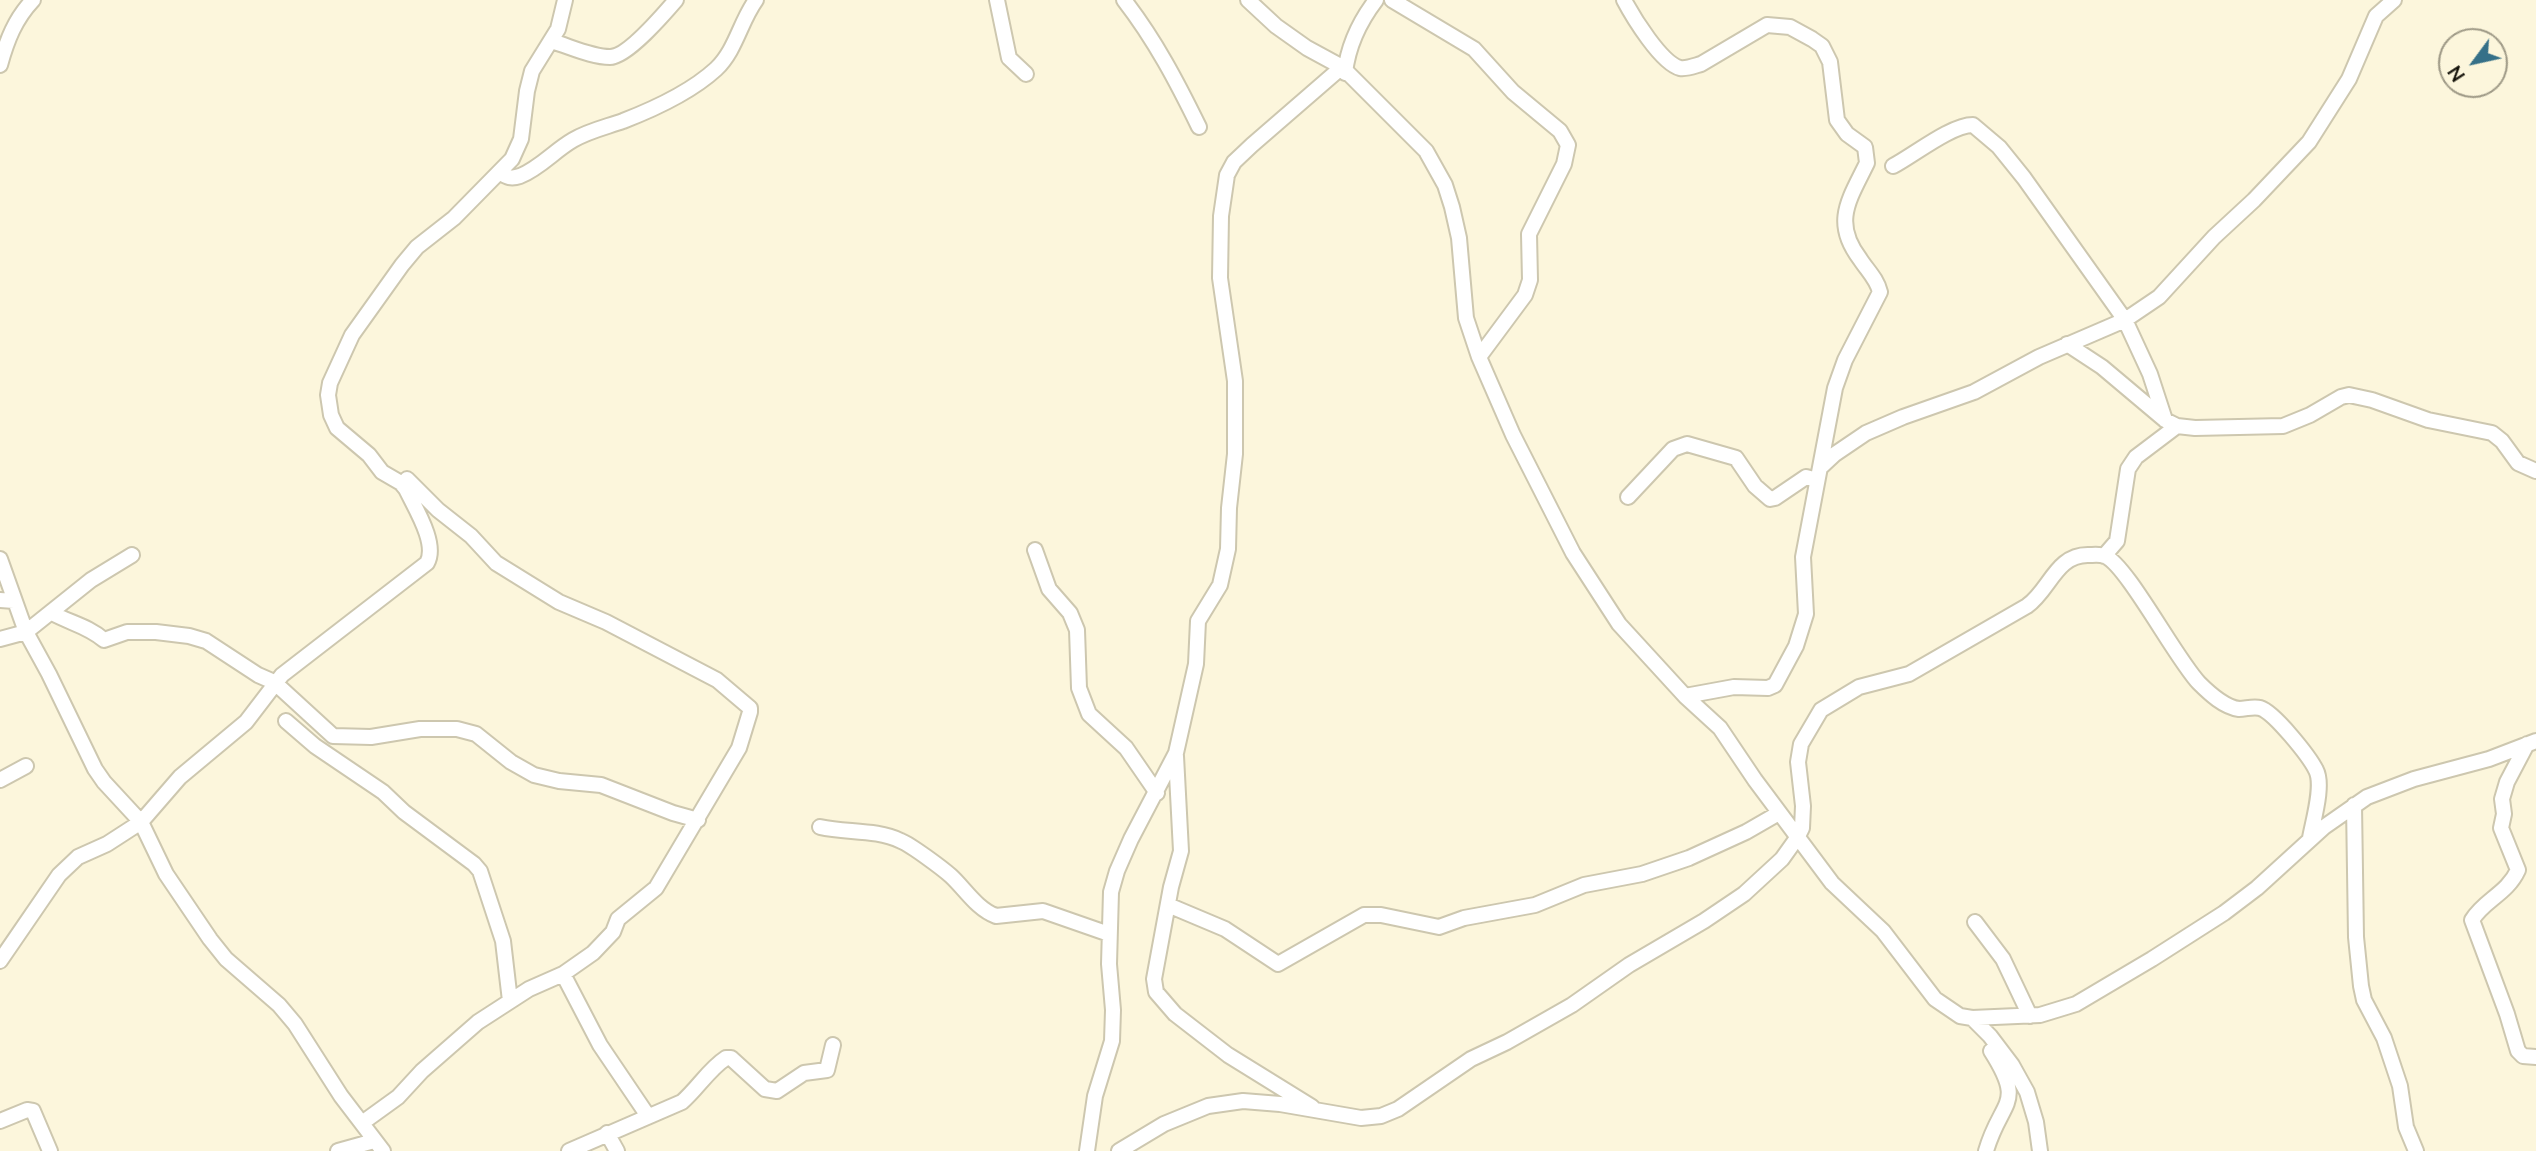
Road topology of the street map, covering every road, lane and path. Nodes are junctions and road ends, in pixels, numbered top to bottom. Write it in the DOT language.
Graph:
graph roads {
  1 [pos="33,0"];
  2 [pos="565,0"];
  3 [pos="676,0"];
  4 [pos="756,0"];
  5 [pos="997,0"];
  6 [pos="1124,0"];
  7 [pos="1248,0"];
  8 [pos="1376,0"];
  9 [pos="1392,0"];
  10 [pos="1624,0"];
  11 [pos="2395,0"];
  12 [pos="551,41"];
  13 [pos="2,46"];
  14 [pos="0,65"];
  15 [pos="1343,70"];
  16 [pos="1026,74"];
  17 [pos="1199,127"];
  18 [pos="1894,166"];
  19 [pos="500,173"];
  20 [pos="2125,320"];
  21 [pos="2067,344"];
  22 [pos="1479,357"];
  23 [pos="2171,423"];
  24 [pos="372,458"];
  25 [pos="2536,471"];
  26 [pos="1818,474"];
  27 [pos="1628,498"];
  28 [pos="1035,550"];
  29 [pos="132,555"];
  30 [pos="2104,556"];
  31 [pos="0,559"];
  32 [pos="7,600"];
  33 [pos="52,613"];
  34 [pos="26,632"];
  35 [pos="0,639"];
  36 [pos="274,682"];
  37 [pos="1685,696"];
  38 [pos="286,721"];
  39 [pos="2532,742"];
  40 [pos="1176,753"];
  41 [pos="26,766"];
  42 [pos="0,780"];
  43 [pos="1157,793"];
  44 [pos="2354,805"];
  45 [pos="1779,813"];
  46 [pos="698,820"];
  47 [pos="141,822"];
  48 [pos="820,827"];
  49 [pos="1797,838"];
  50 [pos="2310,838"];
  51 [pos="1168,905"];
  52 [pos="1975,922"];
  53 [pos="1109,934"];
  54 [pos="0,961"];
  55 [pos="563,974"];
  56 [pos="510,1001"];
  57 [pos="2030,1016"];
  58 [pos="1966,1017"];
  59 [pos="833,1045"];
  60 [pos="2536,1057"];
  61 [pos="1320,1111"];
  62 [pos="648,1116"];
  63 [pos="0,1121"];
  64 [pos="362,1123"];
  65 [pos="607,1133"];
  66 [pos="379,1146"];
  67 [pos="2410,1147"];
  68 [pos="50,1151"];
  69 [pos="338,1151"];
  70 [pos="569,1151"];
  71 [pos="617,1151"];
  72 [pos="1087,1151"];
  73 [pos="1119,1151"];
  74 [pos="1986,1151"];
  75 [pos="2040,1151"];
  1 -- 13 [label="street"];
  2 -- 12 [label="street"];
  3 -- 12 [label="street"];
  4 -- 19 [label="street"];
  5 -- 16 [label="street"];
  6 -- 17 [label="street"];
  7 -- 15 [label="street"];
  8 -- 15 [label="street"];
  9 -- 22 [label="street"];
  10 -- 26 [label="street"];
  11 -- 20 [label="street"];
  12 -- 19 [label="street"];
  13 -- 14 [label="street"];
  15 -- 22 [label="street"];
  15 -- 40 [label="street"];
  18 -- 20 [label="street"];
  19 -- 24 [label="street"];
  20 -- 21 [label="street"];
  20 -- 23 [label="street"];
  21 -- 23 [label="street"];
  21 -- 26 [label="street"];
  22 -- 37 [label="street"];
  23 -- 25 [label="street"];
  23 -- 30 [label="street"];
  24 -- 36 [label="street"];
  24 -- 46 [label="street"];
  26 -- 27 [label="street"];
  26 -- 37 [label="street"];
  28 -- 43 [label="street"];
  29 -- 33 [label="street"];
  30 -- 49 [label="street"];
  30 -- 50 [label="street"];
  31 -- 32 [label="street"];
  32 -- 34 [label="street"];
  33 -- 34 [label="street"];
  33 -- 36 [label="street"];
  34 -- 35 [label="street"];
  34 -- 47 [label="street"];
  36 -- 46 [label="street"];
  36 -- 47 [label="street"];
  37 -- 45 [label="street"];
  38 -- 56 [label="street"];
  39 -- 44 [label="street"];
  39 -- 60 [label="street"];
  40 -- 43 [label="street"];
  40 -- 51 [label="street"];
  41 -- 42 [label="street"];
  43 -- 53 [label="street"];
  44 -- 50 [label="street"];
  44 -- 67 [label="street"];
  45 -- 49 [label="street"];
  45 -- 51 [label="street"];
  46 -- 55 [label="street"];
  47 -- 54 [label="street"];
  47 -- 64 [label="street"];
  48 -- 53 [label="street"];
  49 -- 58 [label="street"];
  49 -- 61 [label="street"];
  50 -- 57 [label="street"];
  51 -- 61 [label="street"];
  52 -- 57 [label="street"];
  53 -- 72 [label="street"];
  55 -- 56 [label="street"];
  55 -- 62 [label="street"];
  56 -- 64 [label="street"];
  57 -- 58 [label="street"];
  58 -- 74 [label="street"];
  58 -- 75 [label="street"];
  59 -- 62 [label="street"];
  61 -- 73 [label="street"];
  62 -- 65 [label="street"];
  63 -- 68 [label="street"];
  64 -- 66 [label="street"];
  65 -- 70 [label="street"];
  65 -- 71 [label="street"];
  66 -- 69 [label="street"];
}
